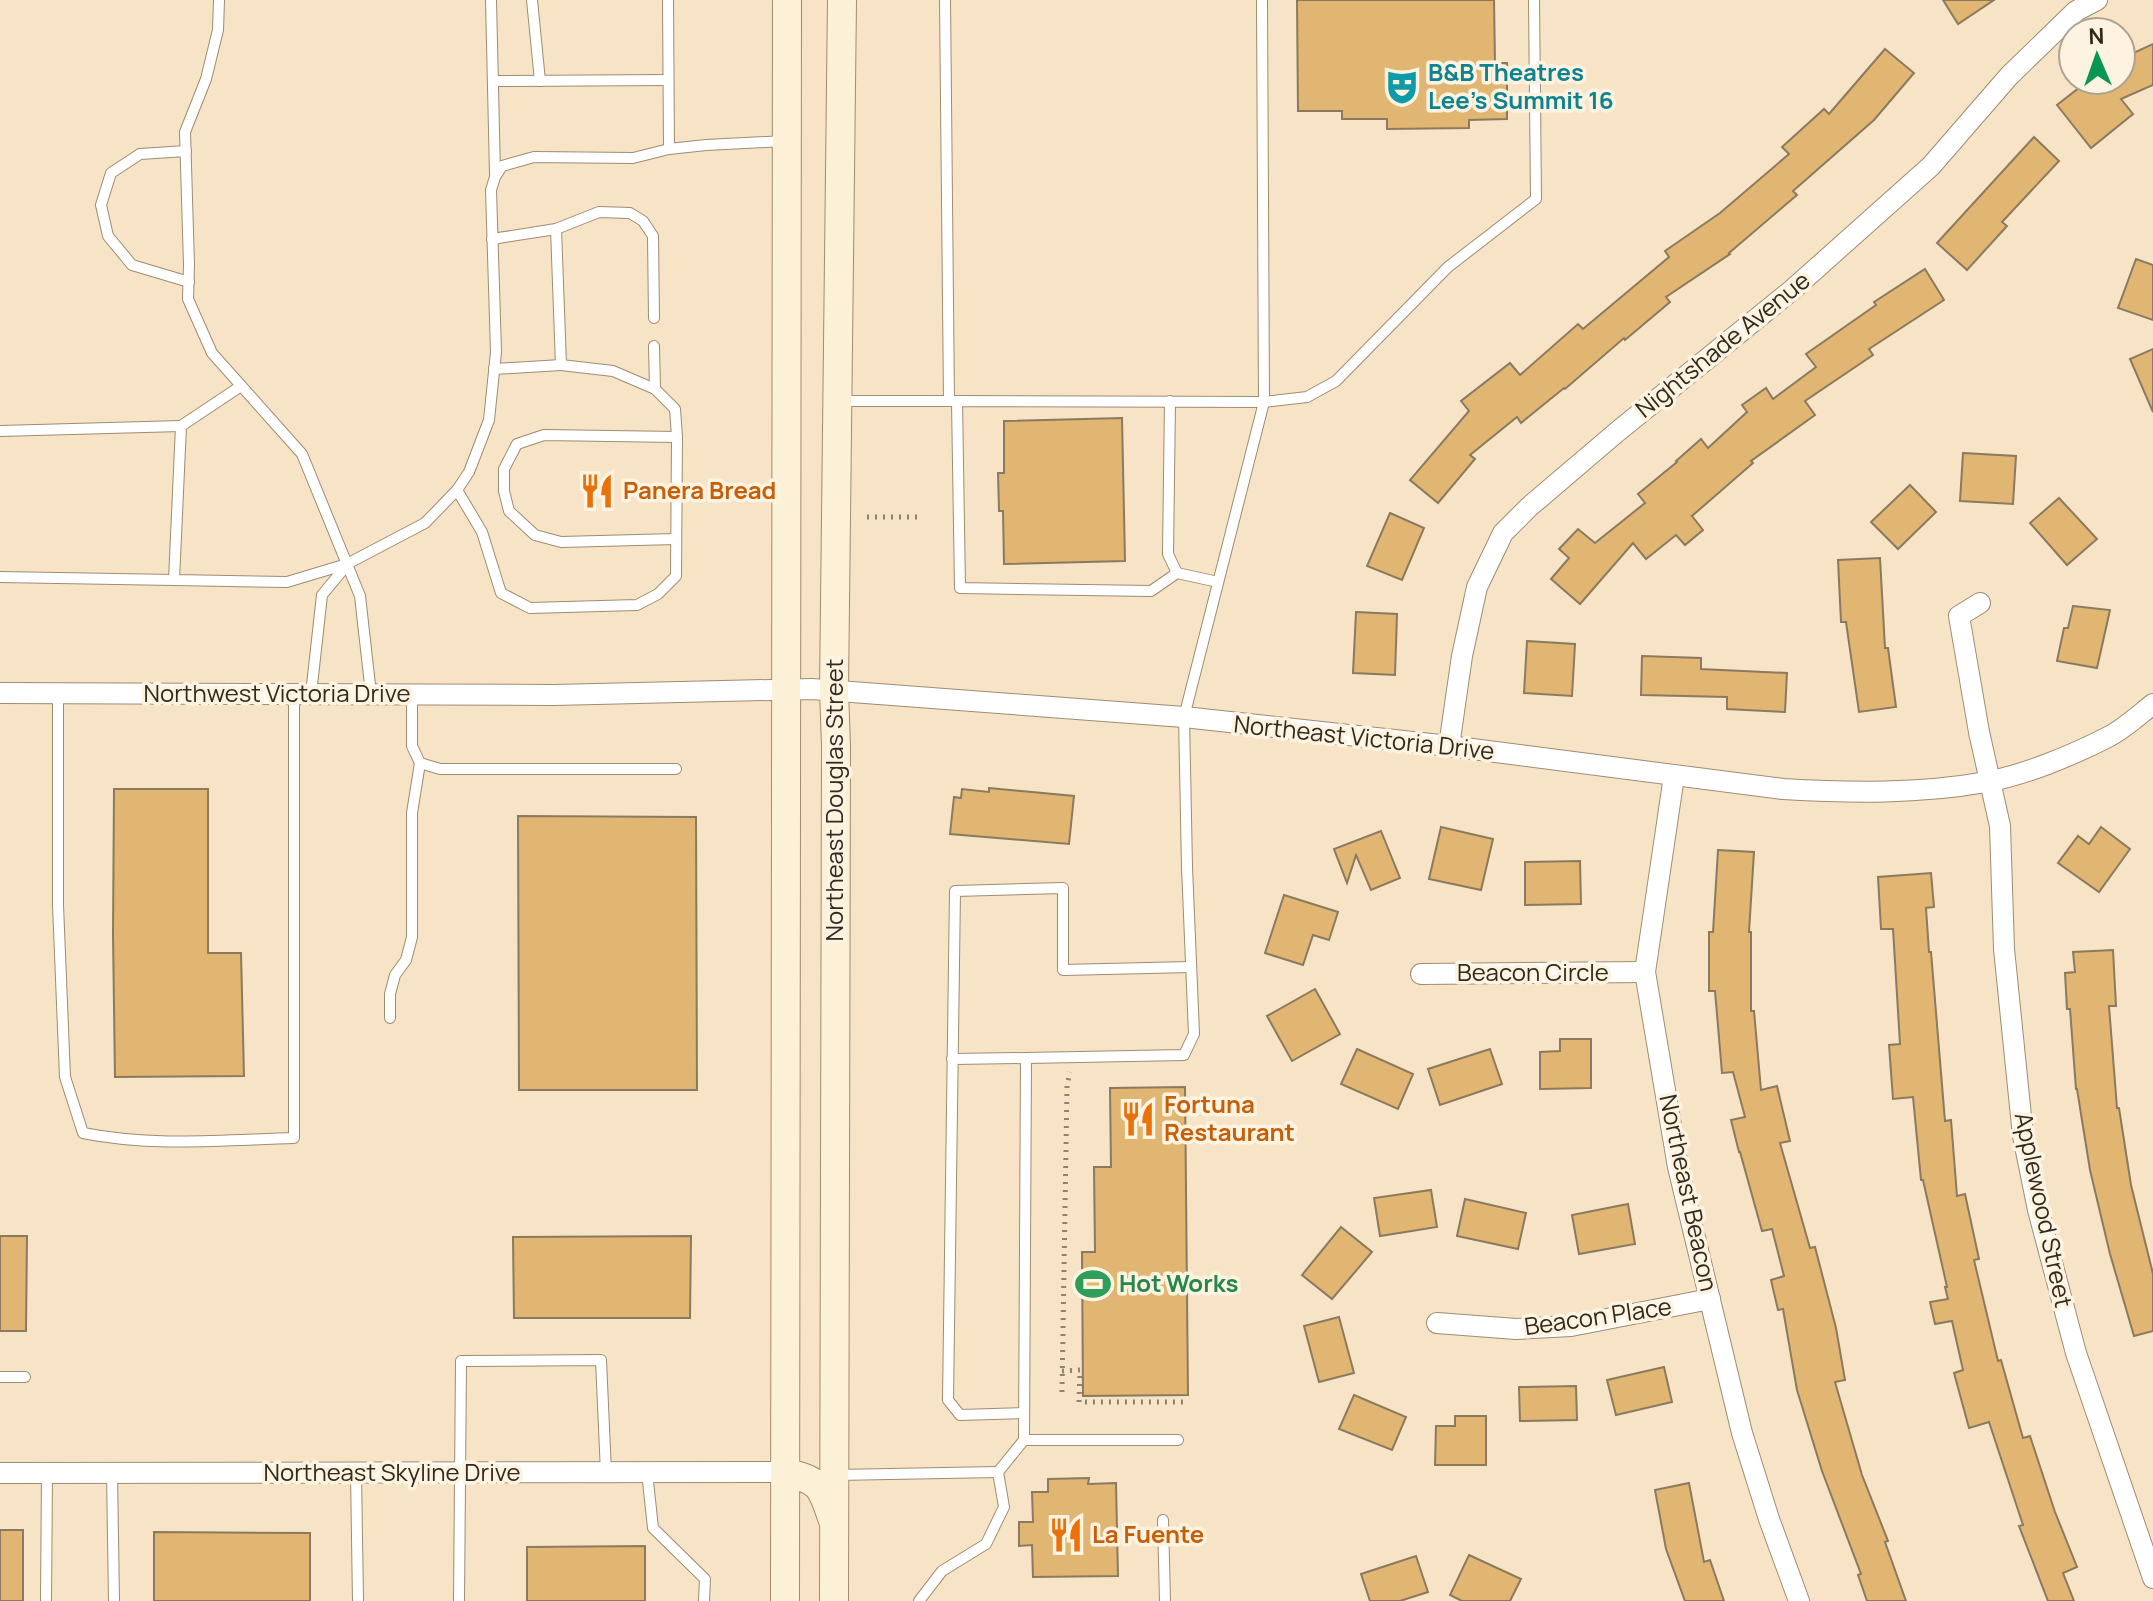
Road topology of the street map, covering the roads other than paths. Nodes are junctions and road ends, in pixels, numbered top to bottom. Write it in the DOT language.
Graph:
graph roads {
  1 [pos="219,0"];
  2 [pos="491,0"];
  3 [pos="532,0"];
  4 [pos="668,0"];
  5 [pos="787,0"];
  6 [pos="842,0"];
  7 [pos="945,0"];
  8 [pos="1262,0"];
  9 [pos="1534,0"];
  10 [pos="2097,0"];
  11 [pos="2073,6"];
  12 [pos="668,80"];
  13 [pos="493,81"];
  14 [pos="540,81"];
  15 [pos="787,141"];
  16 [pos="669,149"];
  17 [pos="186,151"];
  18 [pos="495,177"];
  19 [pos="556,229"];
  20 [pos="492,239"];
  21 [pos="189,282"];
  22 [pos="654,318"];
  23 [pos="654,346"];
  24 [pos="561,365"];
  25 [pos="494,369"];
  26 [pos="241,386"];
  27 [pos="655,389"];
  28 [pos="837,401"];
  29 [pos="953,401"];
  30 [pos="1170,401"];
  31 [pos="1264,402"];
  32 [pos="181,426"];
  33 [pos="0,431"];
  34 [pos="677,437"];
  35 [pos="457,490"];
  36 [pos="676,539"];
  37 [pos="347,564"];
  38 [pos="1177,573"];
  39 [pos="0,577"];
  40 [pos="174,580"];
  41 [pos="1218,582"];
  42 [pos="1980,603"];
  43 [pos="786,689"];
  44 [pos="834,690"];
  45 [pos="0,693"];
  46 [pos="58,694"];
  47 [pos="302,694"];
  48 [pos="371,694"];
  49 [pos="412,694"];
  50 [pos="554,695"];
  51 [pos="2153,704"];
  52 [pos="1184,717"];
  53 [pos="1449,746"];
  54 [pos="420,763"];
  55 [pos="676,769"];
  56 [pos="1674,776"];
  57 [pos="1989,781"];
  58 [pos="1190,967"];
  59 [pos="1645,972"];
  60 [pos="1421,974"];
  61 [pos="390,1018"];
  62 [pos="1026,1058"];
  63 [pos="952,1059"];
  64 [pos="1710,1299"];
  65 [pos="1437,1323"];
  66 [pos="0,1377"];
  67 [pos="25,1377"];
  68 [pos="1024,1413"];
  69 [pos="1024,1440"];
  70 [pos="1178,1440"];
  71 [pos="647,1472"];
  72 [pos="785,1472"];
  73 [pos="998,1472"];
  74 [pos="0,1473"];
  75 [pos="47,1473"];
  76 [pos="112,1473"];
  77 [pos="356,1473"];
  78 [pos="461,1473"];
  79 [pos="606,1473"];
  80 [pos="834,1475"];
  81 [pos="1163,1520"];
  82 [pos="834,1526"];
  83 [pos="2153,1578"];
  84 [pos="46,1601"];
  85 [pos="114,1601"];
  86 [pos="358,1601"];
  87 [pos="459,1601"];
  88 [pos="704,1601"];
  89 [pos="785,1601"];
  90 [pos="834,1601"];
  91 [pos="919,1601"];
  92 [pos="1165,1601"];
  93 [pos="1799,1601"];
  1 -- 17 [label="lane"];
  2 -- 13 [label="lane"];
  3 -- 14 [label="lane"];
  4 -- 12 [label="lane"];
  5 -- 15 [label="main road, Northeast Douglas Street"];
  6 -- 28 [label="main road, Northeast Douglas Street"];
  7 -- 29 [label="lane"];
  8 -- 31 [label="lane"];
  9 -- 31 [label="lane"];
  10 -- 11 [label="street, Nightshade Avenue"];
  11 -- 53 [label="street, Nightshade Avenue"];
  12 -- 14 [label="lane"];
  12 -- 16 [label="lane"];
  13 -- 14 [label="lane"];
  13 -- 18 [label="lane"];
  15 -- 16 [label="lane"];
  15 -- 43 [label="main road, Northeast Douglas Street"];
  16 -- 18 [label="lane"];
  17 -- 21 [label="lane"];
  17 -- 21 [label="lane"];
  18 -- 20 [label="lane"];
  19 -- 20 [label="lane"];
  19 -- 22 [label="lane"];
  19 -- 24 [label="lane"];
  20 -- 25 [label="lane"];
  21 -- 26 [label="lane"];
  23 -- 27 [label="lane"];
  24 -- 25 [label="lane"];
  24 -- 27 [label="lane"];
  25 -- 35 [label="lane"];
  26 -- 32 [label="lane"];
  26 -- 37 [label="lane"];
  27 -- 34 [label="lane"];
  28 -- 29 [label="lane"];
  28 -- 44 [label="main road, Northeast Douglas Street"];
  29 -- 30 [label="lane"];
  29 -- 38 [label="lane"];
  30 -- 31 [label="lane"];
  30 -- 38 [label="lane"];
  31 -- 41 [label="lane"];
  32 -- 33 [label="lane"];
  32 -- 40 [label="lane"];
  34 -- 36 [label="lane"];
  34 -- 36 [label="lane"];
  35 -- 36 [label="lane"];
  35 -- 37 [label="lane"];
  37 -- 40 [label="lane"];
  37 -- 47 [label="lane"];
  37 -- 48 [label="lane"];
  38 -- 41 [label="lane"];
  39 -- 40 [label="lane"];
  41 -- 52 [label="lane"];
  42 -- 57 [label="street, Applewood Street"];
  43 -- 44 [label="street, Northeast Victoria Drive"];
  43 -- 50 [label="street, Northeast Victoria Drive"];
  43 -- 72 [label="main road, Northeast Douglas Street"];
  44 -- 52 [label="street, Northeast Victoria Drive"];
  44 -- 80 [label="main road, Northeast Douglas Street"];
  45 -- 46 [label="street, Northwest Victoria Drive"];
  46 -- 47 [label="street, Northwest Victoria Drive"];
  46 -- 47 [label="lane"];
  47 -- 48 [label="street, Northwest Victoria Drive"];
  48 -- 49 [label="street, Northwest Victoria Drive"];
  49 -- 50 [label="street, Northwest Victoria Drive"];
  49 -- 54 [label="lane"];
  51 -- 57 [label="street, Northeast Victoria Drive"];
  52 -- 53 [label="street, Northeast Victoria Drive"];
  52 -- 58 [label="lane"];
  53 -- 56 [label="street, Northeast Victoria Drive"];
  54 -- 55 [label="lane"];
  54 -- 61 [label="lane"];
  56 -- 57 [label="street, Northeast Victoria Drive"];
  56 -- 59 [label="street, Northeast Beacon"];
  57 -- 83 [label="street, Applewood Street"];
  58 -- 62 [label="lane"];
  58 -- 63 [label="lane"];
  59 -- 60 [label="street, Beacon Circle"];
  59 -- 64 [label="street, Northeast Beacon"];
  62 -- 63 [label="lane"];
  62 -- 68 [label="lane"];
  63 -- 68 [label="lane"];
  64 -- 65 [label="street, Beacon Place"];
  64 -- 93 [label="street, Northeast Beacon"];
  66 -- 67 [label="lane"];
  68 -- 69 [label="lane"];
  69 -- 70 [label="lane"];
  69 -- 73 [label="lane"];
  71 -- 72 [label="street, Northeast Skyline Drive"];
  71 -- 79 [label="street, Northeast Skyline Drive"];
  71 -- 88 [label="lane"];
  72 -- 82 [label="main road"];
  72 -- 89 [label="main road, Northeast Douglas Street"];
  73 -- 80 [label="lane"];
  73 -- 91 [label="lane"];
  74 -- 75 [label="street, Northeast Skyline Drive"];
  75 -- 76 [label="street, Northeast Skyline Drive"];
  75 -- 84 [label="lane"];
  76 -- 77 [label="street, Northeast Skyline Drive"];
  76 -- 85 [label="lane"];
  77 -- 78 [label="street, Northeast Skyline Drive"];
  77 -- 86 [label="lane"];
  78 -- 79 [label="street, Northeast Skyline Drive"];
  78 -- 79 [label="lane"];
  78 -- 87 [label="lane"];
  80 -- 82 [label="main road, Northeast Douglas Street"];
  81 -- 92 [label="lane"];
  82 -- 90 [label="main road, Northeast Douglas Street"];
}
